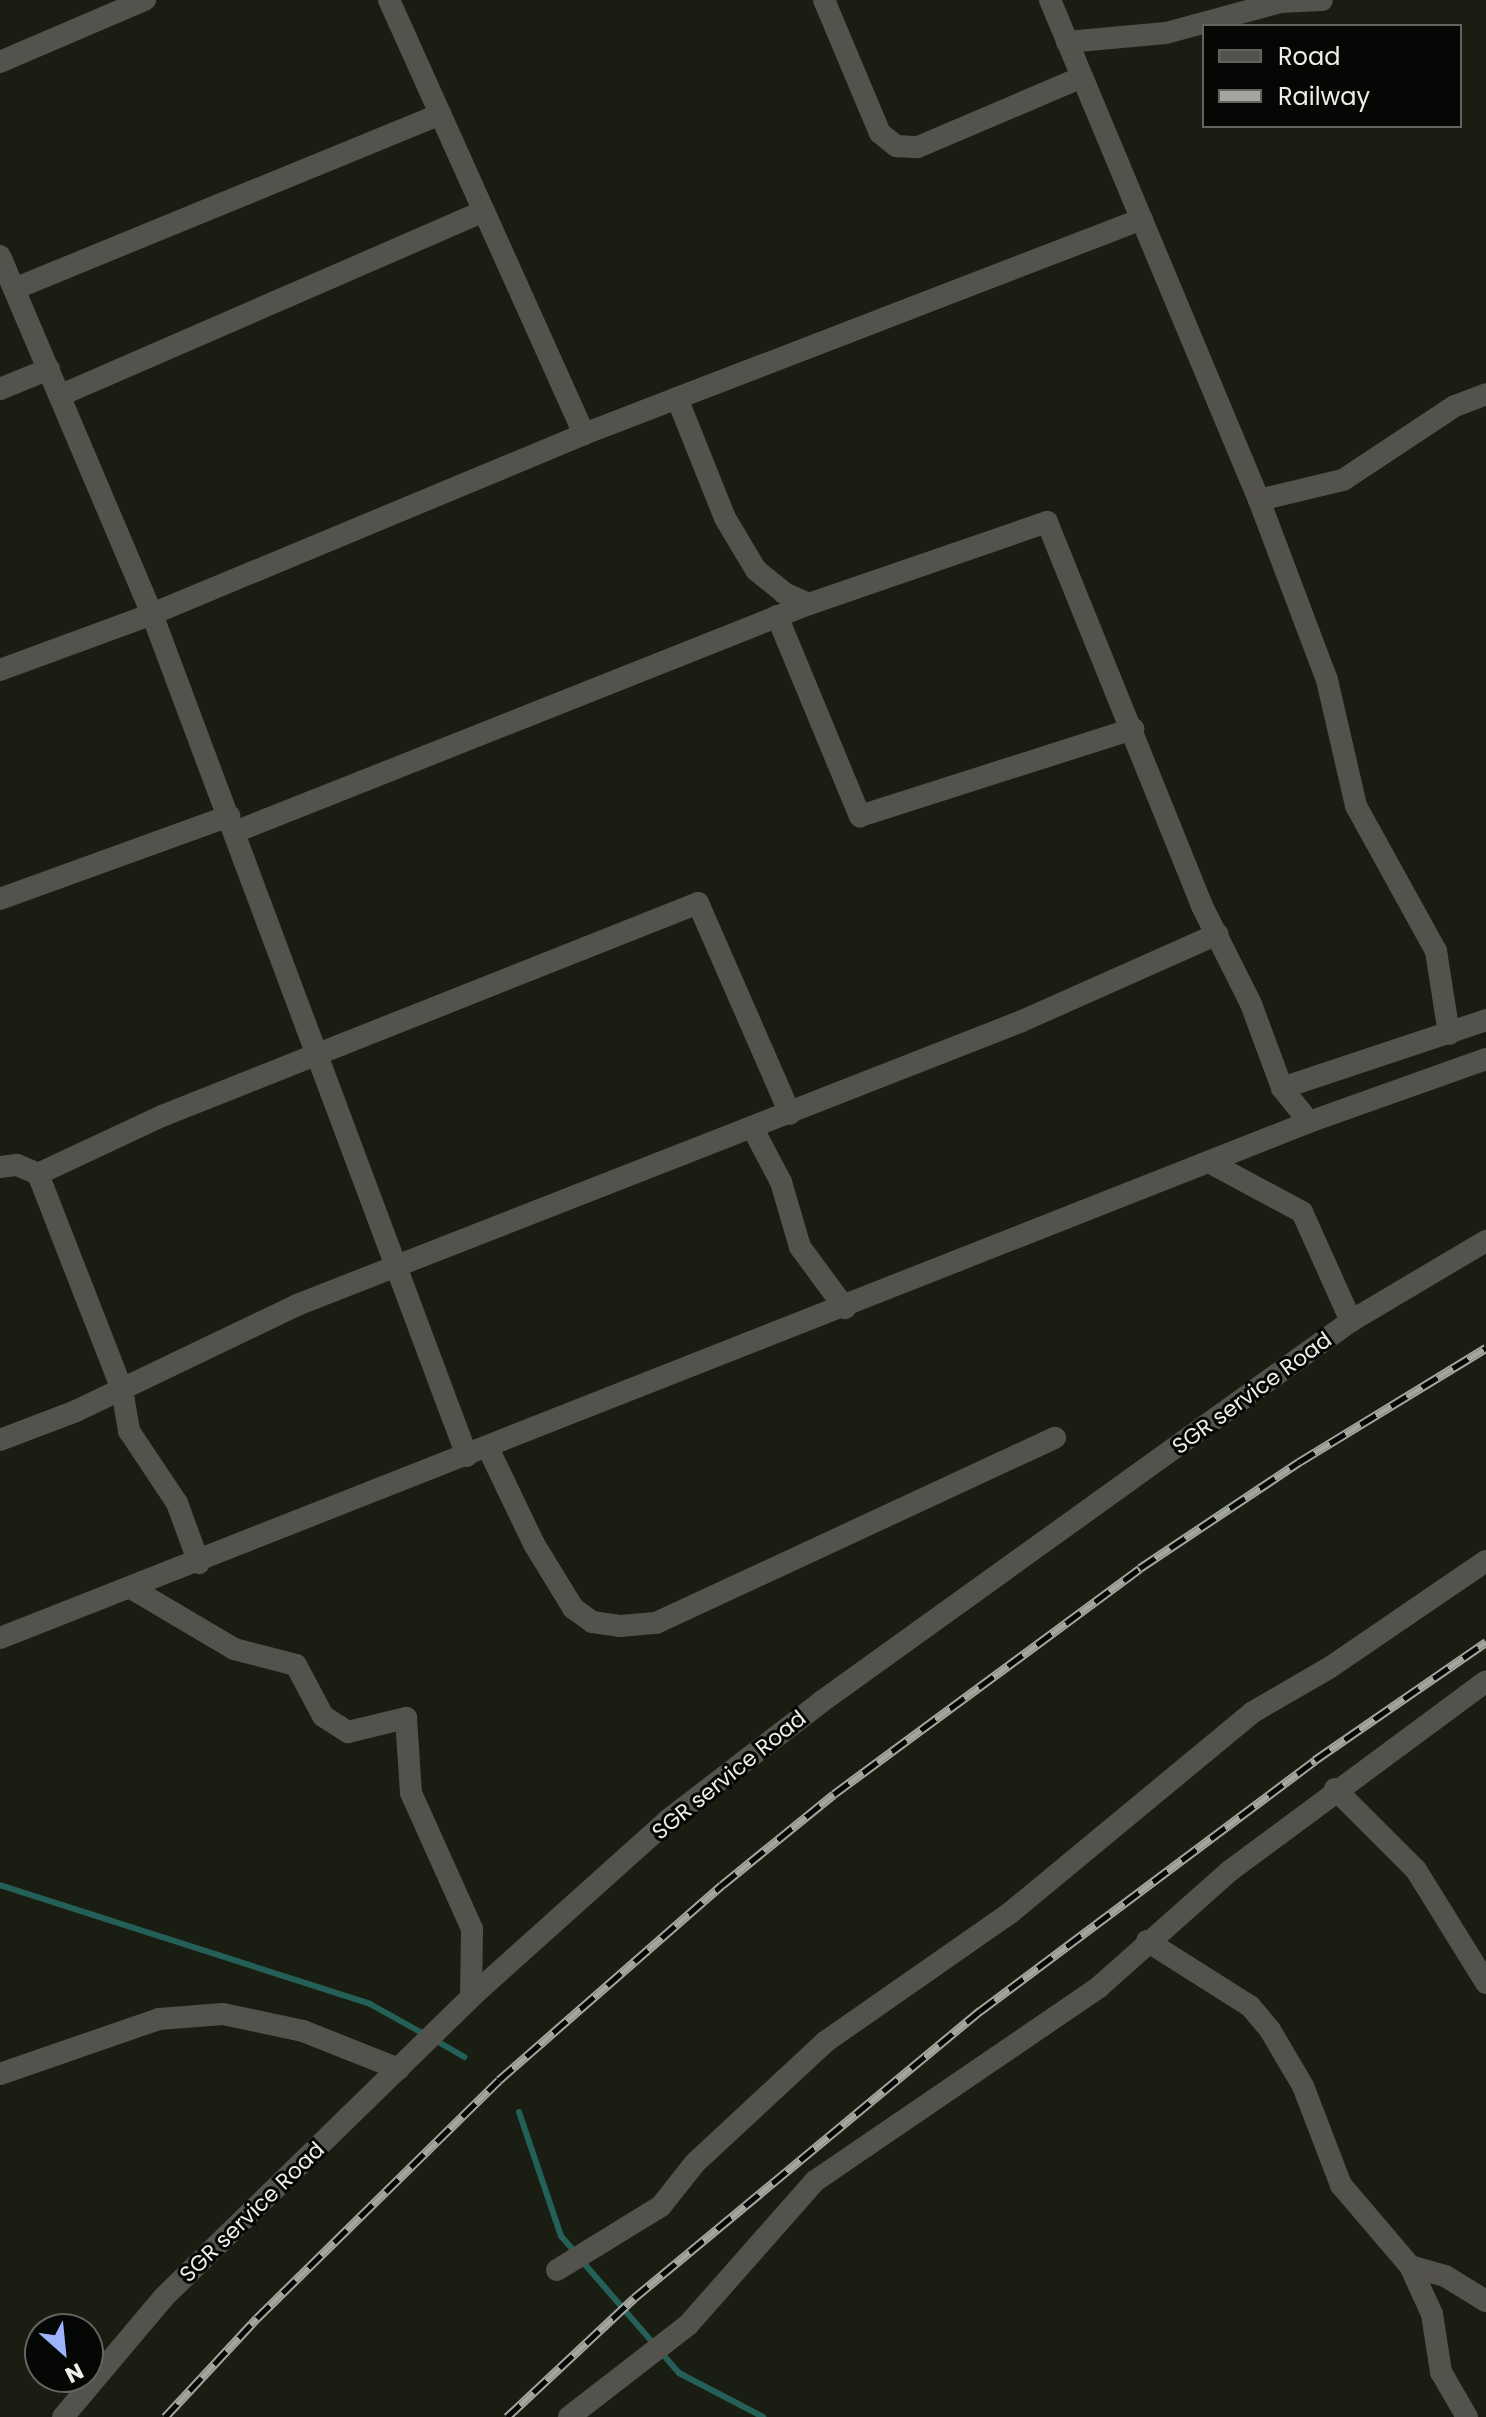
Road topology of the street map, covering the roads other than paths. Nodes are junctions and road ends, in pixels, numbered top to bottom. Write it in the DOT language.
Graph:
graph roads {
  1 [pos="145,0"];
  2 [pos="389,0"];
  3 [pos="824,0"];
  4 [pos="1050,0"];
  5 [pos="1322,0"];
  6 [pos="1067,42"];
  7 [pos="0,62"];
  8 [pos="1082,77"];
  9 [pos="440,114"];
  10 [pos="484,211"];
  11 [pos="1142,219"];
  12 [pos="0,256"];
  13 [pos="14,289"];
  14 [pos="49,369"];
  15 [pos="0,389"];
  16 [pos="1486,394"];
  17 [pos="61,395"];
  18 [pos="677,398"];
  19 [pos="584,434"];
  20 [pos="1259,500"];
  21 [pos="809,604"];
  22 [pos="152,614"];
  23 [pos="777,616"];
  24 [pos="0,670"];
  25 [pos="1133,729"];
  26 [pos="232,824"];
  27 [pos="0,899"];
  28 [pos="1217,934"];
  29 [pos="1486,1020"];
  30 [pos="1449,1034"];
  31 [pos="320,1055"];
  32 [pos="1486,1059"];
  33 [pos="1282,1088"];
  34 [pos="790,1114"];
  35 [pos="1309,1122"];
  36 [pos="752,1127"];
  37 [pos="1209,1162"];
  38 [pos="0,1167"];
  39 [pos="38,1174"];
  40 [pos="1486,1241"];
  41 [pos="399,1264"];
  42 [pos="845,1308"];
  43 [pos="1351,1321"];
  44 [pos="122,1389"];
  45 [pos="1055,1438"];
  46 [pos="0,1440"];
  47 [pos="478,1452"];
  48 [pos="1486,1561"];
  49 [pos="199,1563"];
  50 [pos="131,1588"];
  51 [pos="0,1638"];
  52 [pos="1486,1681"];
  53 [pos="1335,1789"];
  54 [pos="1147,1941"];
  55 [pos="1486,1983"];
  56 [pos="471,1997"];
  57 [pos="0,2055"];
  58 [pos="29,2063"];
  59 [pos="399,2069"];
  60 [pos="0,2074"];
  61 [pos="1410,2266"];
  62 [pos="557,2270"];
  63 [pos="1486,2301"];
  64 [pos="63,2417"];
  65 [pos="569,2417"];
  66 [pos="1467,2417"];
  1 -- 7 [label="street"];
  2 -- 9 [label="street"];
  3 -- 8 [label="street"];
  4 -- 6 [label="street"];
  5 -- 6 [label="street"];
  6 -- 8 [label="street"];
  8 -- 11 [label="street"];
  9 -- 10 [label="street"];
  9 -- 13 [label="street"];
  10 -- 17 [label="street"];
  10 -- 19 [label="street"];
  11 -- 18 [label="street"];
  11 -- 20 [label="street"];
  12 -- 13 [label="street"];
  13 -- 14 [label="street"];
  14 -- 15 [label="street"];
  14 -- 17 [label="street"];
  16 -- 20 [label="street"];
  17 -- 22 [label="street"];
  18 -- 19 [label="street"];
  18 -- 21 [label="street"];
  19 -- 22 [label="street"];
  20 -- 30 [label="street"];
  21 -- 23 [label="street"];
  21 -- 25 [label="street"];
  22 -- 24 [label="street"];
  22 -- 26 [label="street"];
  23 -- 25 [label="street"];
  23 -- 26 [label="street"];
  25 -- 28 [label="street"];
  26 -- 27 [label="street"];
  26 -- 31 [label="street"];
  28 -- 33 [label="street"];
  28 -- 34 [label="street"];
  29 -- 30 [label="street"];
  30 -- 33 [label="street"];
  31 -- 34 [label="street"];
  31 -- 39 [label="street"];
  31 -- 41 [label="street"];
  32 -- 35 [label="street"];
  33 -- 35 [label="street"];
  34 -- 36 [label="street"];
  35 -- 37 [label="street"];
  36 -- 41 [label="street"];
  36 -- 42 [label="street"];
  37 -- 42 [label="street"];
  37 -- 43 [label="street"];
  38 -- 39 [label="street"];
  39 -- 44 [label="street"];
  40 -- 43 [label="street, SGR service Road"];
  41 -- 44 [label="street"];
  41 -- 47 [label="street"];
  42 -- 47 [label="street"];
  43 -- 56 [label="street, SGR service Road"];
  44 -- 46 [label="street"];
  44 -- 49 [label="street"];
  45 -- 47 [label="street"];
  47 -- 49 [label="street"];
  48 -- 62 [label="street"];
  49 -- 50 [label="street"];
  50 -- 51 [label="street"];
  50 -- 56 [label="street"];
  52 -- 53 [label="street"];
  53 -- 54 [label="street"];
  53 -- 55 [label="street"];
  54 -- 61 [label="street"];
  54 -- 65 [label="street"];
  56 -- 59 [label="street, SGR service Road"];
  57 -- 58 [label="street"];
  58 -- 59 [label="street"];
  58 -- 60 [label="street"];
  59 -- 64 [label="street, SGR service Road"];
  61 -- 63 [label="street"];
  61 -- 66 [label="street"];
}
